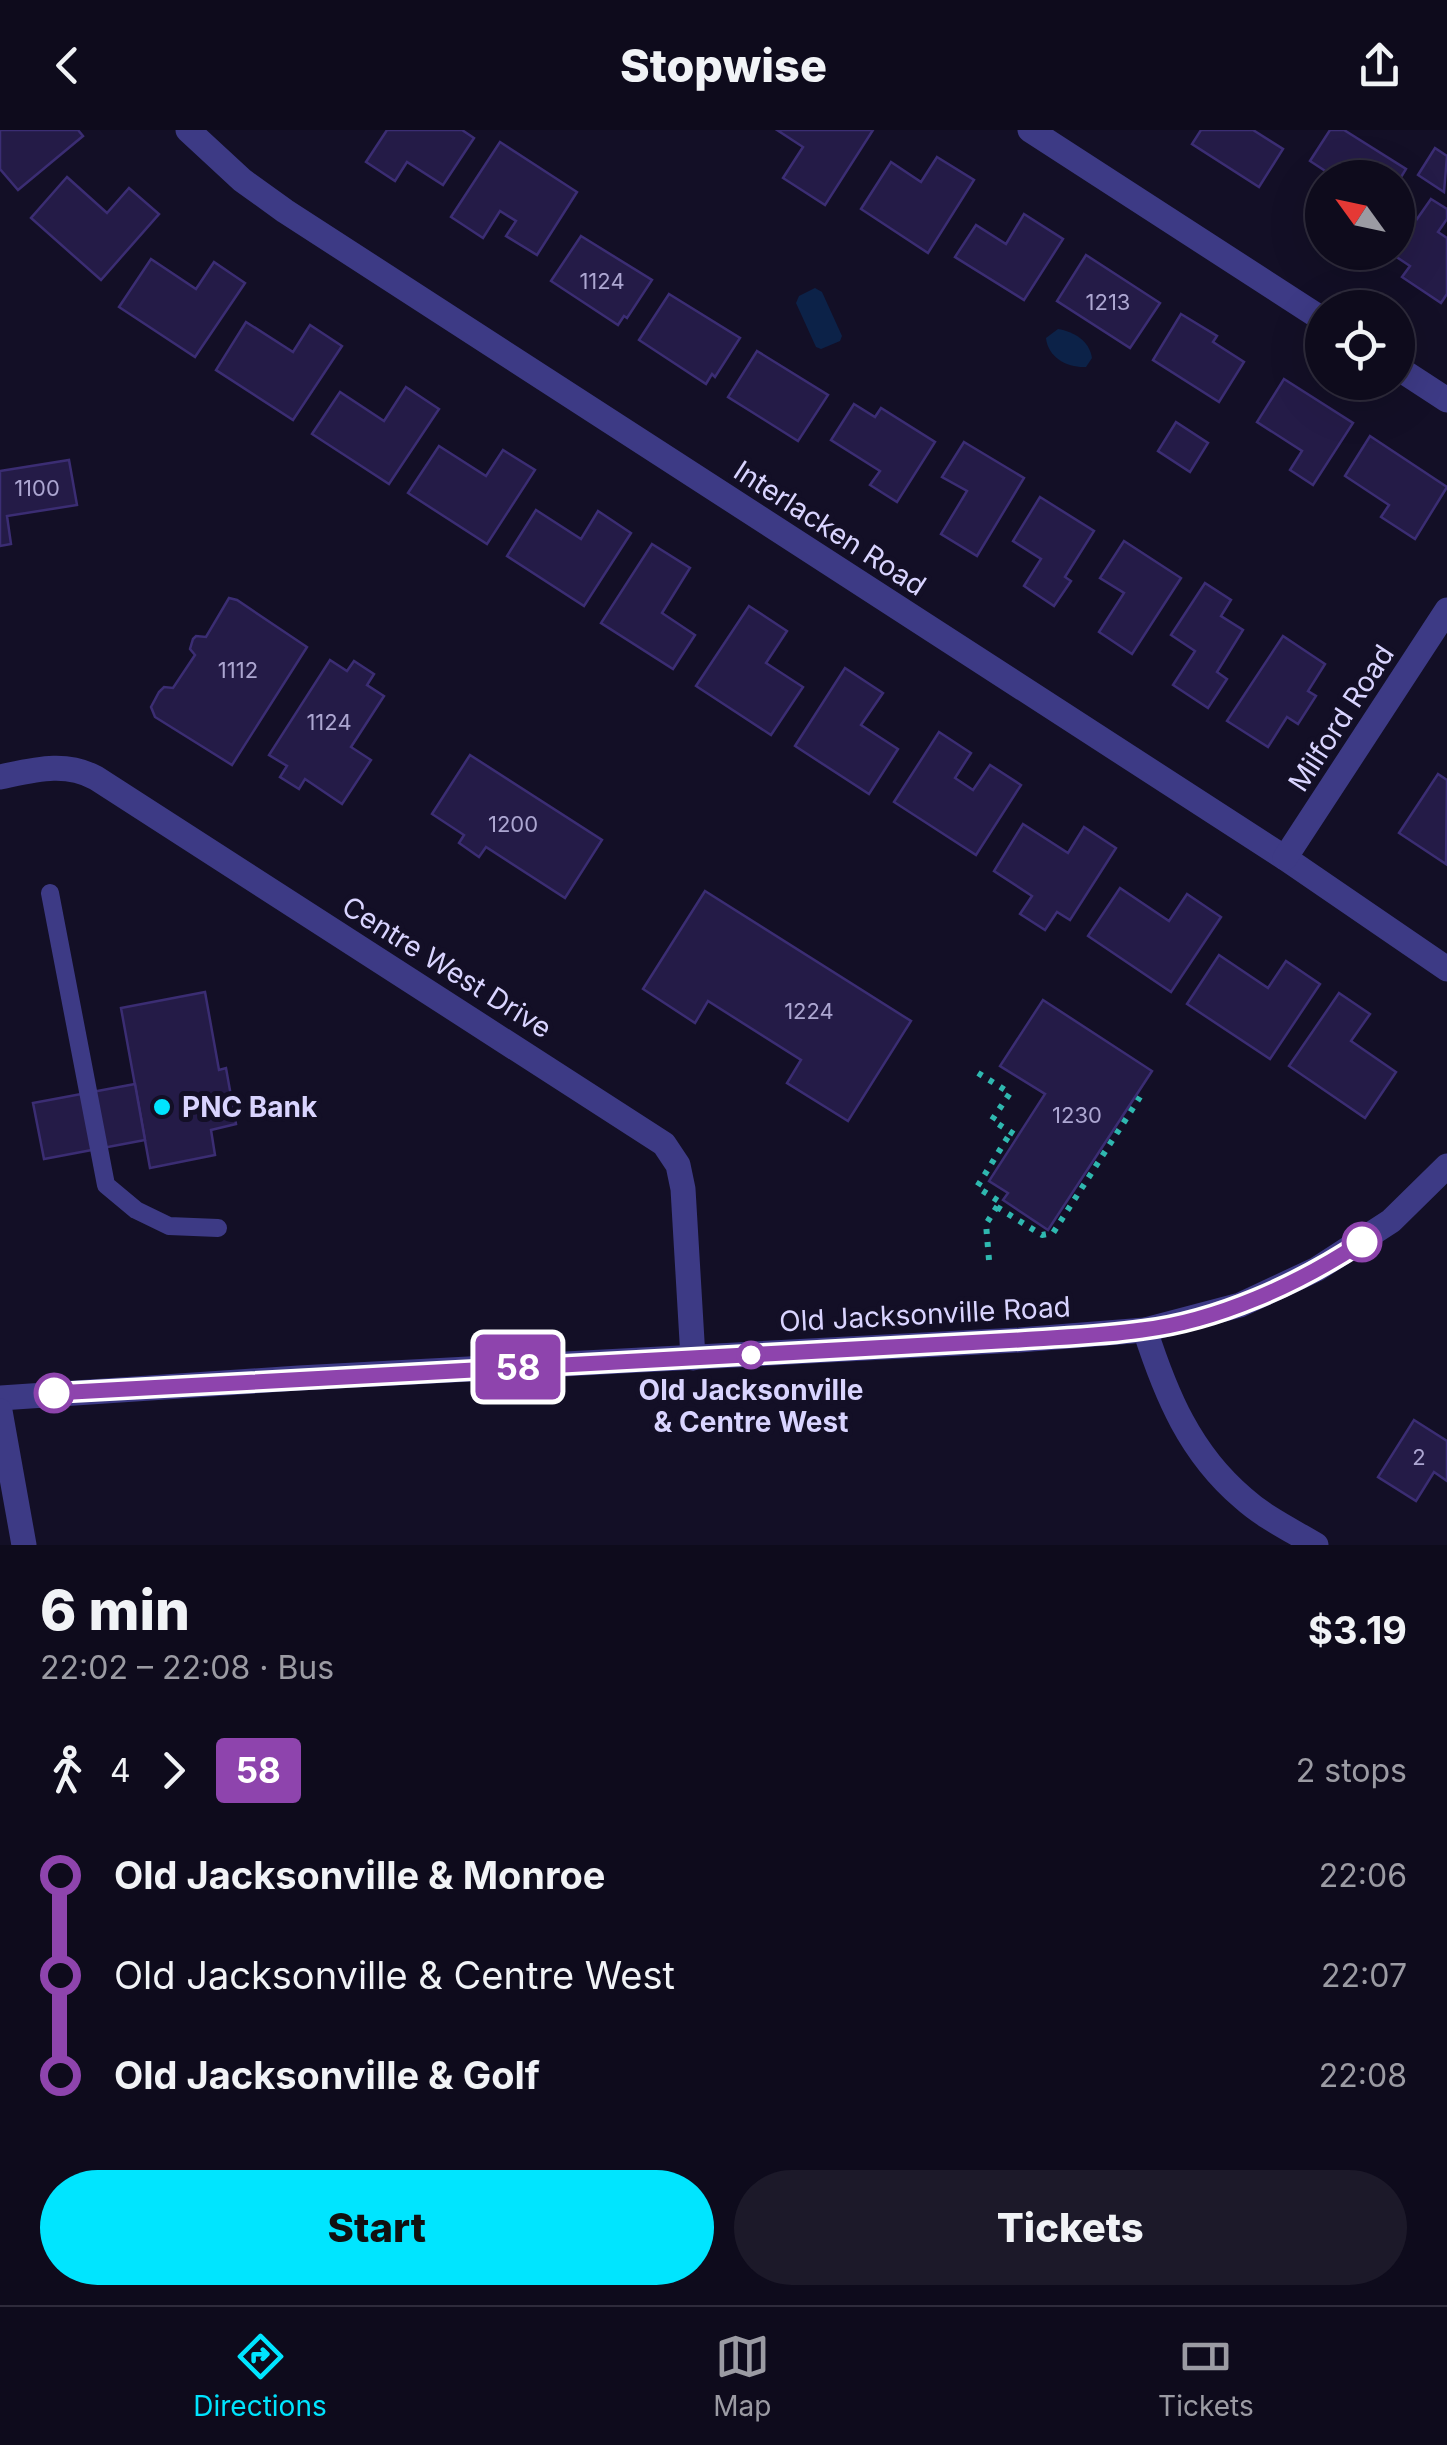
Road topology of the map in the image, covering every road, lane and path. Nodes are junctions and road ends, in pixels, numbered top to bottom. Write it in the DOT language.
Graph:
graph roads {
  1 [pos="188,130"];
  2 [pos="1030,130"];
  3 [pos="1305,308"];
  4 [pos="1415,379"];
  5 [pos="1447,400"];
  6 [pos="1447,610"];
  7 [pos="0,777"];
  8 [pos="1286,858"];
  9 [pos="50,892"];
  10 [pos="1447,970"];
  11 [pos="978,1073"];
  12 [pos="1140,1097"];
  13 [pos="1447,1166"];
  14 [pos="996,1207"];
  15 [pos="218,1228"];
  16 [pos="988,1260"];
  17 [pos="1145,1330"];
  18 [pos="693,1358"];
  19 [pos="0,1398"];
  20 [pos="0,1411"];
  21 [pos="24,1545"];
  22 [pos="1316,1545"];
  1 -- 8 [label="street, Interlacken Road"];
  2 -- 3 [label="street"];
  4 -- 5 [label="street"];
  6 -- 8 [label="street, Milford Road"];
  7 -- 18 [label="street, Centre West Drive"];
  8 -- 10 [label="street, Interlacken Road"];
  9 -- 15 [label="lane"];
  11 -- 14 [label="path"];
  12 -- 14 [label="path"];
  13 -- 17 [label="street, Old Jacksonville Road"];
  14 -- 16 [label="path"];
  17 -- 18 [label="street, Old Jacksonville Road"];
  17 -- 22 [label="street"];
  18 -- 19 [label="street, Old Jacksonville Road"];
  20 -- 21 [label="street"];
}
